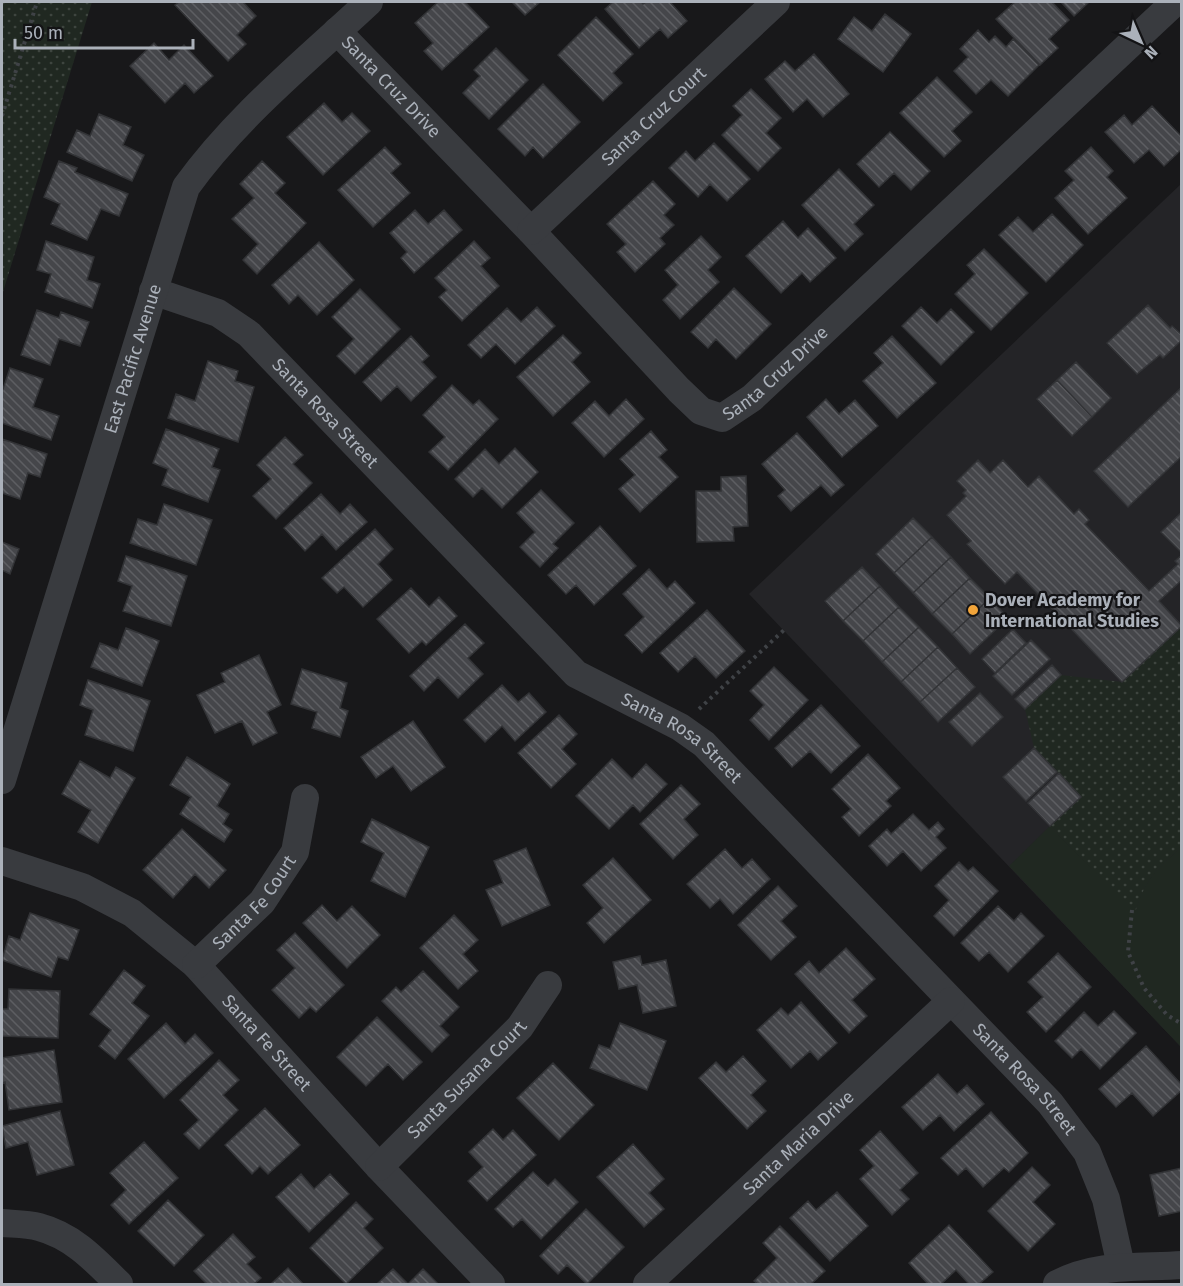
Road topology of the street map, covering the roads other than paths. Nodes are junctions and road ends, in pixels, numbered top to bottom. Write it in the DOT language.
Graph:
graph roads {
  1 [pos="369,2"];
  2 [pos="776,2"];
  3 [pos="1174,2"];
  4 [pos="337,31"];
  5 [pos="531,231"];
  6 [pos="153,291"];
  7 [pos="2,780"];
  8 [pos="305,798"];
  9 [pos="2,861"];
  10 [pos="196,965"];
  11 [pos="548,985"];
  12 [pos="951,1001"];
  13 [pos="379,1167"];
  14 [pos="2,1223"];
  15 [pos="1182,1265"];
  16 [pos="1121,1266"];
  17 [pos="119,1284"];
  18 [pos="491,1284"];
  19 [pos="647,1284"];
  20 [pos="1057,1284"];
  1 -- 4 [label="street, East Pacific Avenue"];
  2 -- 5 [label="street, Santa Cruz Court"];
  3 -- 5 [label="street, Santa Cruz Drive"];
  4 -- 5 [label="street, Santa Cruz Drive"];
  4 -- 6 [label="street, East Pacific Avenue"];
  6 -- 7 [label="street, East Pacific Avenue"];
  6 -- 12 [label="street, Santa Rosa Street"];
  8 -- 10 [label="street, Santa Fe Court"];
  9 -- 10 [label="street, Santa Fe Street"];
  10 -- 13 [label="street, Santa Fe Street"];
  11 -- 13 [label="street, Santa Susana Court"];
  12 -- 16 [label="street, Santa Rosa Street"];
  12 -- 19 [label="street, Santa Maria Drive"];
  13 -- 18 [label="street, Santa Fe Street"];
  14 -- 17 [label="street"];
  15 -- 16 [label="street"];
  16 -- 20 [label="street"];
}
